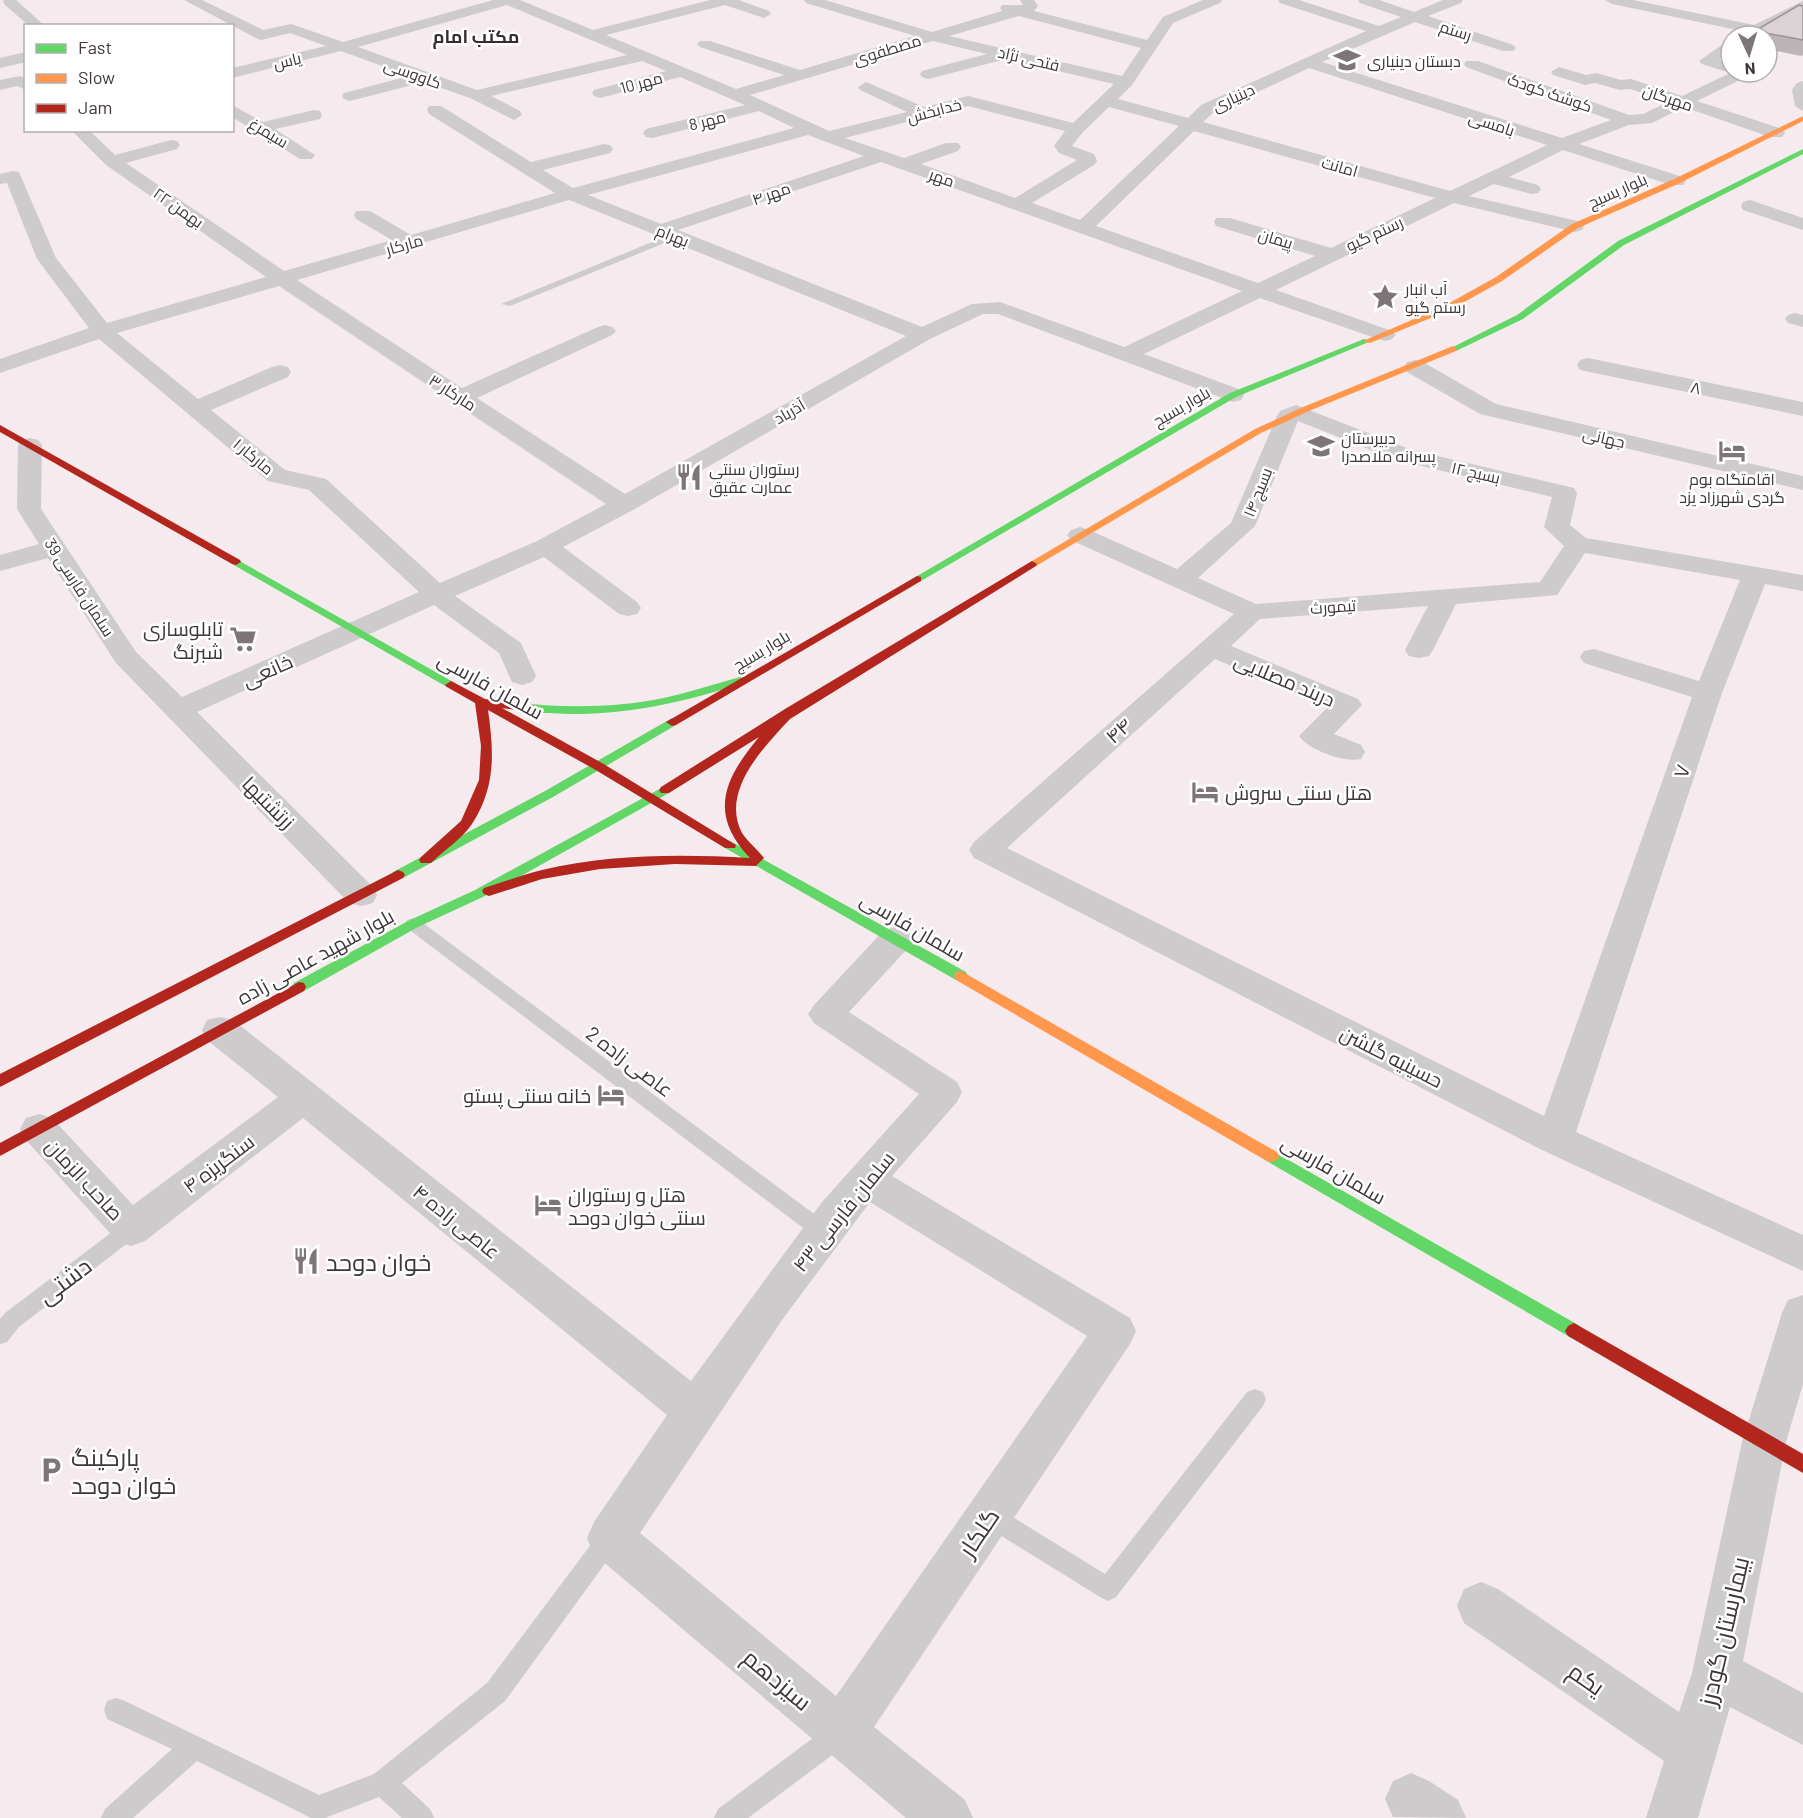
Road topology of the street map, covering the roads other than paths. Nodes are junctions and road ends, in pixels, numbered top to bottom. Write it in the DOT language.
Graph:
graph roads {
  1 [pos="191,0"];
  2 [pos="508,0"];
  3 [pos="726,0"];
  4 [pos="1215,0"];
  5 [pos="1286,0"];
  6 [pos="1365,0"];
  7 [pos="1456,0"];
  8 [pos="1612,0"];
  9 [pos="1782,0"];
  10 [pos="7,1"];
  11 [pos="821,1"];
  12 [pos="1173,3"];
  13 [pos="994,4"];
  14 [pos="1803,5"];
  15 [pos="1022,6"];
  16 [pos="1195,9"];
  17 [pos="764,14"];
  18 [pos="905,16"];
  19 [pos="1415,17"];
  20 [pos="883,22"];
  21 [pos="36,24"];
  22 [pos="1766,24"];
  23 [pos="1719,26"];
  24 [pos="1380,31"];
  25 [pos="590,35"];
  26 [pos="932,35"];
  27 [pos="705,44"];
  28 [pos="1151,46"];
  29 [pos="341,47"];
  30 [pos="1719,53"];
  31 [pos="1009,54"];
  32 [pos="644,56"];
  33 [pos="24,57"];
  34 [pos="0,63"];
  35 [pos="1308,63"];
  36 [pos="1472,64"];
  37 [pos="1719,64"];
  38 [pos="681,72"];
  39 [pos="1559,72"];
  40 [pos="234,73"];
  41 [pos="928,74"];
  42 [pos="800,75"];
  43 [pos="423,77"];
  44 [pos="1126,82"];
  45 [pos="23,83"];
  46 [pos="1720,84"];
  47 [pos="0,85"];
  48 [pos="1803,86"];
  49 [pos="866,87"];
  50 [pos="600,93"];
  51 [pos="735,94"];
  52 [pos="476,95"];
  53 [pos="350,96"];
  54 [pos="1107,100"];
  55 [pos="1684,102"];
  56 [pos="761,106"];
  57 [pos="1803,106"];
  58 [pos="435,110"];
  59 [pos="234,111"];
  60 [pos="922,113"];
  61 [pos="314,115"];
  62 [pos="514,115"];
  63 [pos="1803,118"];
  64 [pos="1627,120"];
  65 [pos="1191,123"];
  66 [pos="261,127"];
  67 [pos="809,129"];
  68 [pos="1076,129"];
  69 [pos="81,132"];
  70 [pos="652,133"];
  71 [pos="1776,133"];
  72 [pos="827,137"];
  73 [pos="171,145"];
  74 [pos="1560,145"];
  75 [pos="952,147"];
  76 [pos="604,149"];
  77 [pos="306,155"];
  78 [pos="881,156"];
  79 [pos="1303,156"];
  80 [pos="1798,156"];
  81 [pos="1530,159"];
  82 [pos="112,161"];
  83 [pos="905,164"];
  84 [pos="1275,167"];
  85 [pos="1556,167"];
  86 [pos="529,168"];
  87 [pos="1491,177"];
  88 [pos="0,179"];
  89 [pos="1677,181"];
  90 [pos="1532,189"];
  91 [pos="570,194"];
  92 [pos="1451,197"];
  93 [pos="1018,204"];
  94 [pos="1750,206"];
  95 [pos="363,215"];
  96 [pos="1223,222"];
  97 [pos="1803,224"];
  98 [pos="1575,226"];
  99 [pos="1084,227"];
  100 [pos="668,233"];
  101 [pos="410,242"];
  102 [pos="316,249"];
  103 [pos="1330,254"];
  104 [pos="336,263"];
  105 [pos="282,279"];
  106 [pos="1257,290"];
  107 [pos="506,304"];
  108 [pos="102,331"];
  109 [pos="605,331"];
  110 [pos="923,335"];
  111 [pos="1385,335"];
  112 [pos="1125,355"];
  113 [pos="1588,365"];
  114 [pos="0,366"];
  115 [pos="1415,367"];
  116 [pos="280,372"];
  117 [pos="1233,395"];
  118 [pos="460,397"];
  119 [pos="197,408"];
  120 [pos="1803,410"];
  121 [pos="1292,414"];
  122 [pos="0,428"];
  123 [pos="30,445"];
  124 [pos="1803,483"];
  125 [pos="1162,488"];
  126 [pos="1135,489"];
  127 [pos="1083,498"];
  128 [pos="1053,499"];
  129 [pos="624,505"];
  130 [pos="1102,510"];
  131 [pos="1088,530"];
  132 [pos="1578,544"];
  133 [pos="546,546"];
  134 [pos="55,548"];
  135 [pos="0,563"];
  136 [pos="1755,575"];
  137 [pos="1180,580"];
  138 [pos="1803,583"];
  139 [pos="437,594"];
  140 [pos="1446,597"];
  141 [pos="628,608"];
  142 [pos="1252,612"];
  143 [pos="356,631"];
  144 [pos="1210,647"];
  145 [pos="1419,650"];
  146 [pos="1594,657"];
  147 [pos="522,676"];
  148 [pos="746,679"];
  149 [pos="1708,693"];
  150 [pos="481,702"];
  151 [pos="178,709"];
  152 [pos="789,712"];
  153 [pos="1350,752"];
  154 [pos="598,766"];
  155 [pos="650,799"];
  156 [pos="986,850"];
  157 [pos="422,863"];
  158 [pos="762,864"];
  159 [pos="480,893"];
  160 [pos="361,895"];
  161 [pos="413,924"];
  162 [pos="896,939"];
  163 [pos="220,1030"];
  164 [pos="0,1081"];
  165 [pos="304,1097"];
  166 [pos="39,1129"];
  167 [pos="1555,1138"];
  168 [pos="0,1150"];
  169 [pos="865,1179"];
  170 [pos="131,1229"];
  171 [pos="822,1231"];
  172 [pos="1803,1254"];
  173 [pos="1803,1313"];
  174 [pos="0,1335"];
  175 [pos="1255,1399"];
  176 [pos="695,1411"];
  177 [pos="1784,1453"];
  178 [pos="989,1515"];
  179 [pos="610,1538"];
  180 [pos="1481,1606"];
  181 [pos="1716,1673"];
  182 [pos="116,1710"];
  183 [pos="1803,1720"];
  184 [pos="841,1732"];
  185 [pos="194,1746"];
  186 [pos="1693,1751"];
  187 [pos="382,1783"];
  188 [pos="114,1818"];
  189 [pos="421,1818"];
  190 [pos="728,1818"];
  191 [pos="947,1818"];
  192 [pos="1672,1818"];
  1 -- 29 [label="street, کاووسی"];
  2 -- 25 [label="street, مهر"];
  2 -- 29 [label="street, یاس"];
  3 -- 17 [label="street"];
  3 -- 25 [label="street"];
  4 -- 16 [label="street"];
  5 -- 24 [label="street"];
  6 -- 19 [label="street, رستم"];
  7 -- 19 [label="street, دینیاری"];
  8 -- 23 [label="street"];
  9 -- 14 [label="street"];
  10 -- 21 [label="street"];
  11 -- 20 [label="street, فتحی نژاد"];
  12 -- 16 [label="street"];
  13 -- 15 [label="street"];
  14 -- 22 [label="street"];
  15 -- 26 [label="street, مصطفوی"];
  15 -- 28 [label="street"];
  16 -- 28 [label="street"];
  18 -- 20 [label="street"];
  19 -- 24 [label="street, دینیاری"];
  19 -- 36 [label="street, رستم"];
  20 -- 26 [label="street, فتحی نژاد"];
  24 -- 35 [label="street, دینیاری"];
  25 -- 32 [label="street, مهر"];
  26 -- 31 [label="street, فتحی نژاد"];
  26 -- 42 [label="street, مصطفوی"];
  27 -- 42 [label="street"];
  28 -- 44 [label="street"];
  29 -- 40 [label="street, یاس"];
  29 -- 43 [label="street, کاووسی"];
  30 -- 37 [label="street"];
  31 -- 41 [label="street"];
  31 -- 44 [label="street, فتحی نژاد"];
  32 -- 38 [label="street, مهر"];
  32 -- 52 [label="street"];
  33 -- 34 [label="street"];
  35 -- 65 [label="street, دینیاری"];
  35 -- 74 [label="street, بامسی"];
  36 -- 64 [label="street, کوشک کودک"];
  38 -- 50 [label="street, مهر 10"];
  38 -- 51 [label="street, مهر"];
  39 -- 55 [label="street, مهرگان"];
  42 -- 51 [label="street, مصطفوی"];
  43 -- 52 [label="street, کاووسی"];
  43 -- 53 [label="street"];
  44 -- 54 [label="street"];
  45 -- 47 [label="street"];
  46 -- 55 [label="street, رستم گیو"];
  48 -- 57 [label="street"];
  49 -- 60 [label="street"];
  51 -- 56 [label="street, مهر"];
  52 -- 62 [label="street, کاووسی"];
  54 -- 65 [label="street, امانت"];
  54 -- 68 [label="street"];
  55 -- 64 [label="street, رستم گیو"];
  55 -- 71 [label="street, مهرگان"];
  56 -- 67 [label="street, مهر"];
  56 -- 70 [label="street, مهر 8"];
  58 -- 86 [label="street, بهرام"];
  59 -- 66 [label="street, سیمرغ"];
  60 -- 68 [label="street, خدابخش"];
  60 -- 72 [label="street, خدابخش"];
  61 -- 66 [label="street"];
  63 -- 71 [label="main road, بلوار بسیج"];
  64 -- 74 [label="street, رستم گیو"];
  65 -- 79 [label="street, امانت"];
  65 -- 99 [label="street, دینیاری"];
  66 -- 77 [label="street, سیمرغ"];
  67 -- 72 [label="street, مهر"];
  67 -- 91 [label="street, مارکار"];
  68 -- 93 [label="street"];
  69 -- 82 [label="street, ۲۲ بهمن"];
  71 -- 89 [label="main road, بلوار بسیج"];
  72 -- 78 [label="street, مهر"];
  73 -- 82 [label="street"];
  74 -- 81 [label="street, رستم گیو"];
  74 -- 89 [label="street, بامسی"];
  75 -- 83 [label="street"];
  76 -- 86 [label="street"];
  78 -- 83 [label="street, مهر"];
  78 -- 100 [label="street, مهر ۴"];
  79 -- 84 [label="street"];
  79 -- 92 [label="street, امانت"];
  80 -- 115 [label="main road"];
  81 -- 85 [label="street"];
  81 -- 87 [label="street, رستم گیو"];
  82 -- 105 [label="street, ۲۲ بهمن"];
  83 -- 93 [label="street, مهر"];
  86 -- 91 [label="street, بهرام"];
  87 -- 90 [label="street"];
  87 -- 92 [label="street, رستم گیو"];
  88 -- 108 [label="street, مارکار ۱"];
  89 -- 98 [label="main road, بلوار بسیج"];
  91 -- 100 [label="street, بهرام"];
  91 -- 101 [label="street, مارکار"];
  92 -- 98 [label="street, امانت"];
  92 -- 103 [label="street, رستم گیو"];
  93 -- 99 [label="street, مهر"];
  94 -- 97 [label="street"];
  95 -- 101 [label="street"];
  96 -- 103 [label="street, پیمان"];
  98 -- 111 [label="main road, بلوار بسیج"];
  99 -- 106 [label="street, مهر"];
  100 -- 107 [label="lane"];
  100 -- 110 [label="street, بهرام"];
  101 -- 104 [label="street, مارکار"];
  102 -- 104 [label="street"];
  103 -- 106 [label="street, رستم گیو"];
  104 -- 105 [label="street, مارکار"];
  105 -- 108 [label="street, مارکار"];
  105 -- 118 [label="street, مارکار ۳"];
  106 -- 111 [label="street, مهر"];
  106 -- 112 [label="street, رستم گیو"];
  108 -- 114 [label="street, مارکار"];
  108 -- 119 [label="street, مارکار ۱"];
  109 -- 118 [label="street"];
  110 -- 112 [label="street, آذرباد"];
  110 -- 129 [label="street, آذرباد"];
  111 -- 117 [label="main road, بلوار بسیج"];
  112 -- 117 [label="street, آذرباد"];
  113 -- 120 [label="street, ۸"];
  115 -- 121 [label="main road"];
  115 -- 124 [label="street, جهانی"];
  116 -- 119 [label="street"];
  117 -- 128 [label="main road, بلوار بسیج"];
  118 -- 129 [label="street, مارکار ۳"];
  119 -- 139 [label="street, مارکار ۱"];
  121 -- 125 [label="main road"];
  121 -- 132 [label="street, بسیج ۱۲"];
  121 -- 137 [label="street, بسیج ۱۴"];
  122 -- 123 [label="main road, سلمان فارسی"];
  123 -- 134 [label="street, سلمان فارسی 39"];
  123 -- 143 [label="main road, سلمان فارسی"];
  125 -- 126 [label="main road"];
  125 -- 131 [label="main road"];
  127 -- 128 [label="main road"];
  128 -- 148 [label="main road, بلوار بسیج"];
  129 -- 133 [label="street, آذرباد"];
  130 -- 131 [label="main road"];
  131 -- 137 [label="street, تیمورث"];
  131 -- 152 [label="main road"];
  132 -- 136 [label="street"];
  132 -- 140 [label="street, تیمورث"];
  133 -- 139 [label="street, آذرباد"];
  133 -- 141 [label="street"];
  134 -- 135 [label="street"];
  134 -- 151 [label="street, سلمان فارسی 39"];
  136 -- 138 [label="street"];
  136 -- 149 [label="street, ۷"];
  137 -- 142 [label="street, تیمورث"];
  139 -- 143 [label="street, آذرباد"];
  139 -- 147 [label="street, مارکار ۱"];
  140 -- 142 [label="street, تیمورث"];
  140 -- 145 [label="street"];
  142 -- 144 [label="street, ۴۴"];
  143 -- 150 [label="main road, سلمان فارسی"];
  143 -- 151 [label="street, خانعی"];
  144 -- 153 [label="street, دربند مصلایی"];
  144 -- 156 [label="street, ۴۴"];
  146 -- 149 [label="street"];
  148 -- 150 [label="main road"];
  148 -- 154 [label="main road, بلوار بسیج"];
  149 -- 167 [label="street, ۷"];
  150 -- 154 [label="main road, سلمان فارسی"];
  150 -- 157 [label="main road"];
  151 -- 160 [label="street, زرتشتیها"];
  152 -- 155 [label="main road"];
  152 -- 158 [label="main road"];
  154 -- 155 [label="main road, سلمان فارسی"];
  154 -- 157 [label="main road, بلوار شهید عاصی زاده"];
  155 -- 158 [label="main road, سلمان فارسی"];
  155 -- 159 [label="main road, بلوار شهید عاصی زاده"];
  156 -- 167 [label="street, حسینیه گلشن"];
  157 -- 160 [label="main road, بلوار شهید عاصی زاده"];
  158 -- 159 [label="main road"];
  158 -- 162 [label="main road, سلمان فارسی"];
  159 -- 161 [label="main road, بلوار شهید عاصی زاده"];
  160 -- 164 [label="main road, بلوار شهید عاصی زاده"];
  161 -- 163 [label="main road, بلوار شهید عاصی زاده"];
  161 -- 171 [label="lane, عاصی زاده 2"];
  162 -- 169 [label="street, سلمان فارسی ۴۳"];
  162 -- 177 [label="main road, سلمان فارسی"];
  163 -- 165 [label="street, عاصی زاده ۴"];
  163 -- 166 [label="main road, بلوار شهید عاصی زاده"];
  165 -- 170 [label="street, سنگریزه ۴"];
  165 -- 176 [label="street, عاصی زاده ۴"];
  166 -- 168 [label="main road, بلوار شهید عاصی زاده"];
  166 -- 170 [label="street, صاحب الزمان"];
  167 -- 172 [label="street, حسینیه گلشن"];
  169 -- 171 [label="street, سلمان فارسی ۴۳"];
  169 -- 178 [label="street, گلکار"];
  170 -- 174 [label="lane, دشتی"];
  171 -- 176 [label="street, سلمان فارسی ۴۳"];
  173 -- 177 [label="street, بیمارستان گودرز"];
  175 -- 178 [label="lane"];
  176 -- 179 [label="street, سلمان فارسی ۴۳"];
  177 -- 181 [label="street, بیمارستان گودرز"];
  178 -- 184 [label="street, گلکار"];
  179 -- 184 [label="street, سیزدهم"];
  179 -- 187 [label="lane"];
  180 -- 186 [label="street, یکم"];
  181 -- 183 [label="street"];
  181 -- 186 [label="street, بیمارستان گودرز"];
  182 -- 185 [label="lane"];
  184 -- 190 [label="lane"];
  184 -- 191 [label="street, سیزدهم"];
  185 -- 187 [label="lane"];
  185 -- 188 [label="lane"];
  186 -- 192 [label="street, بیمارستان گودرز"];
  187 -- 189 [label="lane"];
}
